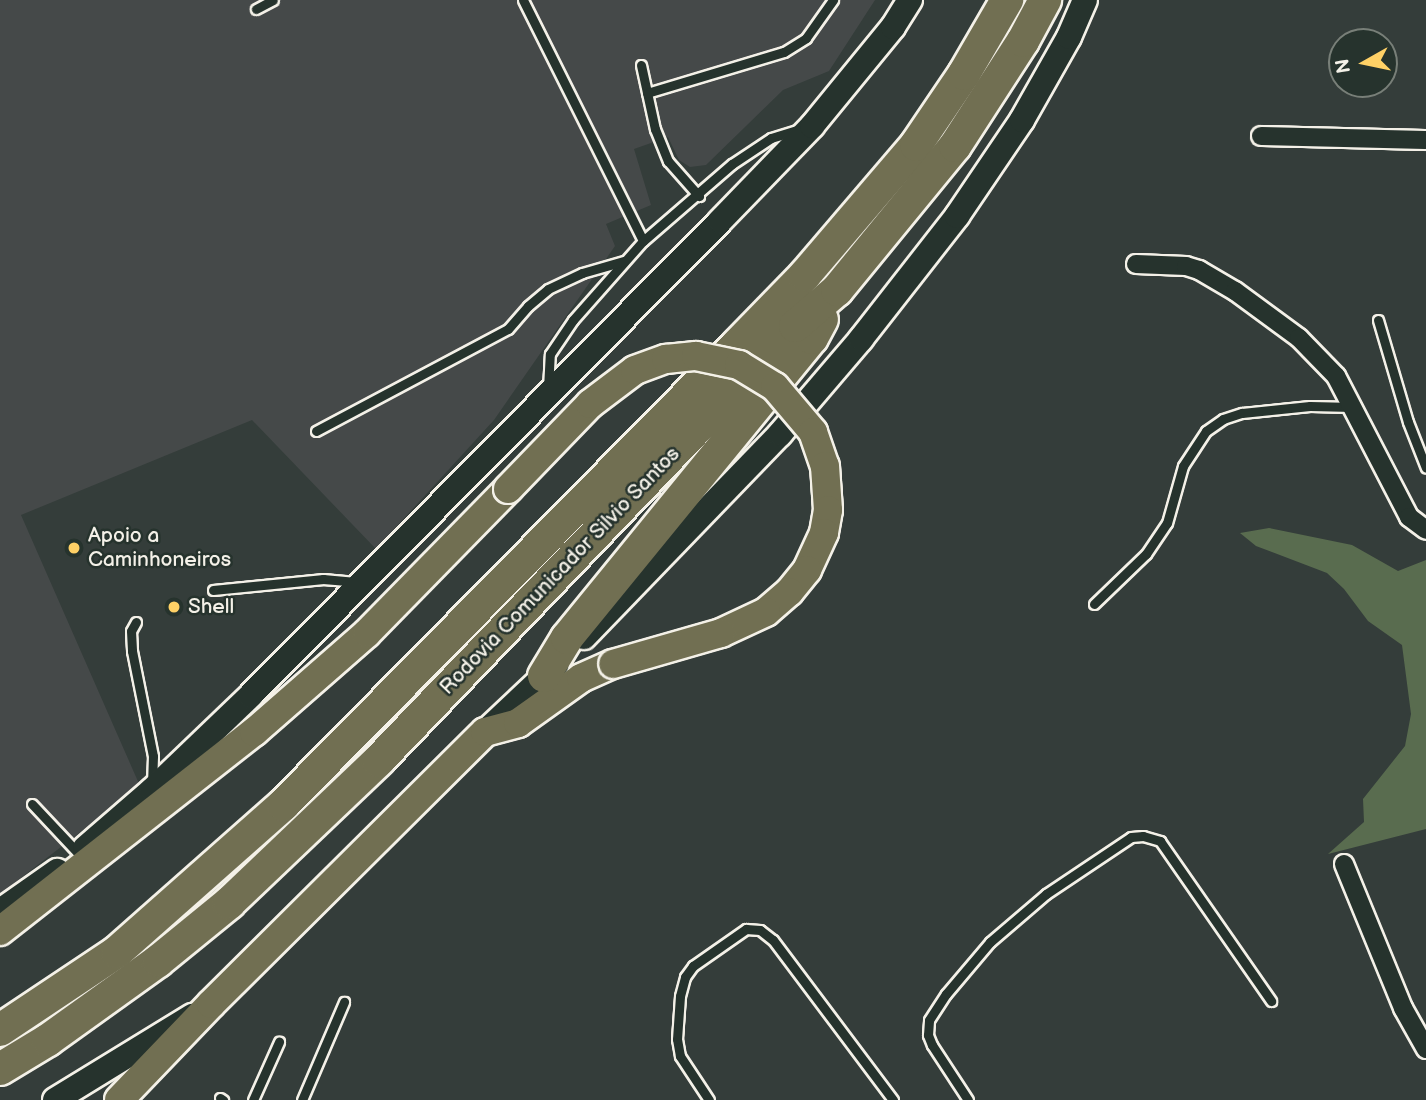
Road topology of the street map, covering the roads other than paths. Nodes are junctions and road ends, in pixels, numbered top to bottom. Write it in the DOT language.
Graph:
graph roads {
  1 [pos="273,0"];
  2 [pos="523,0"];
  3 [pos="833,0"];
  4 [pos="910,0"];
  5 [pos="1007,0"];
  6 [pos="1045,0"];
  7 [pos="1085,0"];
  8 [pos="256,9"];
  9 [pos="641,65"];
  10 [pos="647,93"];
  11 [pos="813,126"];
  12 [pos="1261,136"];
  13 [pos="1426,140"];
  14 [pos="698,195"];
  15 [pos="643,241"];
  16 [pos="624,261"];
  17 [pos="1136,264"];
  18 [pos="837,290"];
  19 [pos="1378,320"];
  20 [pos="548,396"];
  21 [pos="1355,407"];
  22 [pos="316,431"];
  23 [pos="1426,468"];
  24 [pos="1426,530"];
  25 [pos="361,583"];
  26 [pos="213,590"];
  27 [pos="1094,604"];
  28 [pos="136,622"];
  29 [pos="544,676"];
  30 [pos="485,732"];
  31 [pos="152,790"];
  32 [pos="32,804"];
  33 [pos="79,854"];
  34 [pos="1344,864"];
  35 [pos="0,911"];
  36 [pos="0,931"];
  37 [pos="1271,1001"];
  38 [pos="344,1002"];
  39 [pos="211,1004"];
  40 [pos="0,1030"];
  41 [pos="279,1042"];
  42 [pos="1426,1049"];
  43 [pos="161,1057"];
  44 [pos="0,1069"];
  45 [pos="55,1100"];
  46 [pos="104,1100"];
  47 [pos="119,1100"];
  48 [pos="253,1100"];
  49 [pos="302,1100"];
  50 [pos="709,1100"];
  51 [pos="893,1100"];
  52 [pos="968,1100"];
  1 -- 8 [label="lane"];
  2 -- 15 [label="lane"];
  3 -- 10 [label="lane"];
  4 -- 11 [label="main road"];
  5 -- 40 [label="highway, Rodovia Comunicador Silvio Santos"];
  6 -- 18 [label="highway, Rodovia Comunicador Silvio Santos"];
  7 -- 29 [label="main road"];
  9 -- 10 [label="lane"];
  10 -- 14 [label="lane"];
  11 -- 14 [label="lane"];
  11 -- 20 [label="main road"];
  12 -- 13 [label="street"];
  14 -- 15 [label="lane"];
  15 -- 16 [label="lane"];
  16 -- 20 [label="lane"];
  16 -- 22 [label="lane"];
  17 -- 21 [label="street"];
  18 -- 29 [label="highway"];
  18 -- 44 [label="highway, Rodovia Comunicador Silvio Santos"];
  19 -- 23 [label="lane"];
  20 -- 25 [label="main road"];
  21 -- 24 [label="street"];
  21 -- 27 [label="lane"];
  25 -- 26 [label="lane"];
  25 -- 31 [label="main road"];
  28 -- 31 [label="lane"];
  29 -- 30 [label="main road"];
  30 -- 36 [label="main road, bridge"];
  30 -- 39 [label="main road"];
  31 -- 33 [label="main road"];
  32 -- 33 [label="lane"];
  33 -- 35 [label="main road"];
  34 -- 42 [label="street"];
  37 -- 52 [label="lane"];
  38 -- 49 [label="lane"];
  39 -- 43 [label="main road"];
  39 -- 45 [label="main road"];
  41 -- 48 [label="lane"];
  43 -- 46 [label="main road"];
  43 -- 47 [label="main road"];
  50 -- 51 [label="lane"];
}
